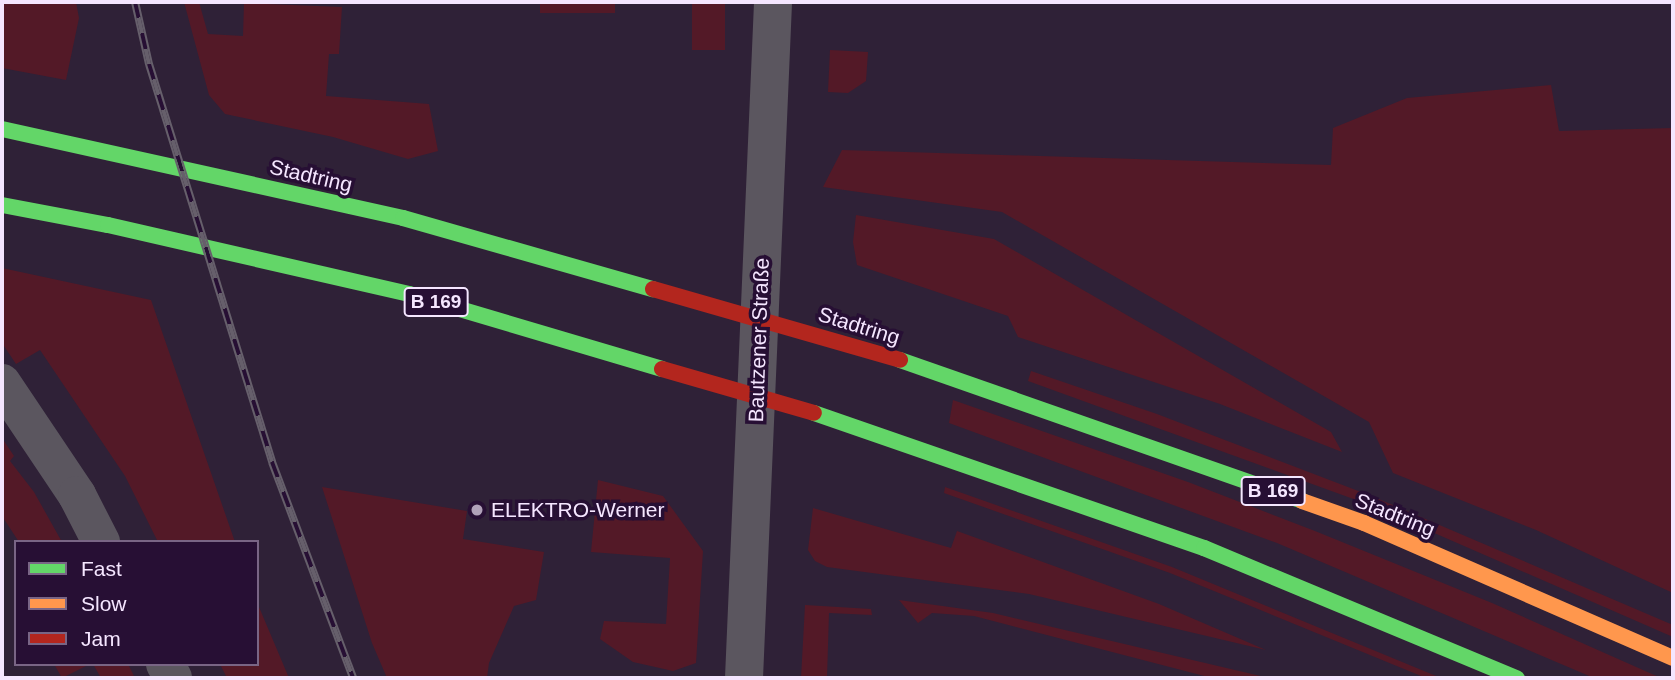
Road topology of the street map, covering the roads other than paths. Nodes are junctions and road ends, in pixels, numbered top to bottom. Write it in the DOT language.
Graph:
graph roads {
  1 [pos="773,2"];
  2 [pos="2,130"];
  3 [pos="2,205"];
  4 [pos="2,383"];
  5 [pos="100,540"];
  6 [pos="1673,659"];
  7 [pos="744,678"];
  8 [pos="1517,678"];
  1 -- 7 [label="street, Bautzener Straße"];
  2 -- 6 [label="main road, Stadtring / B 169"];
  3 -- 8 [label="main road, B 169"];
  4 -- 5 [label="street"];
}
